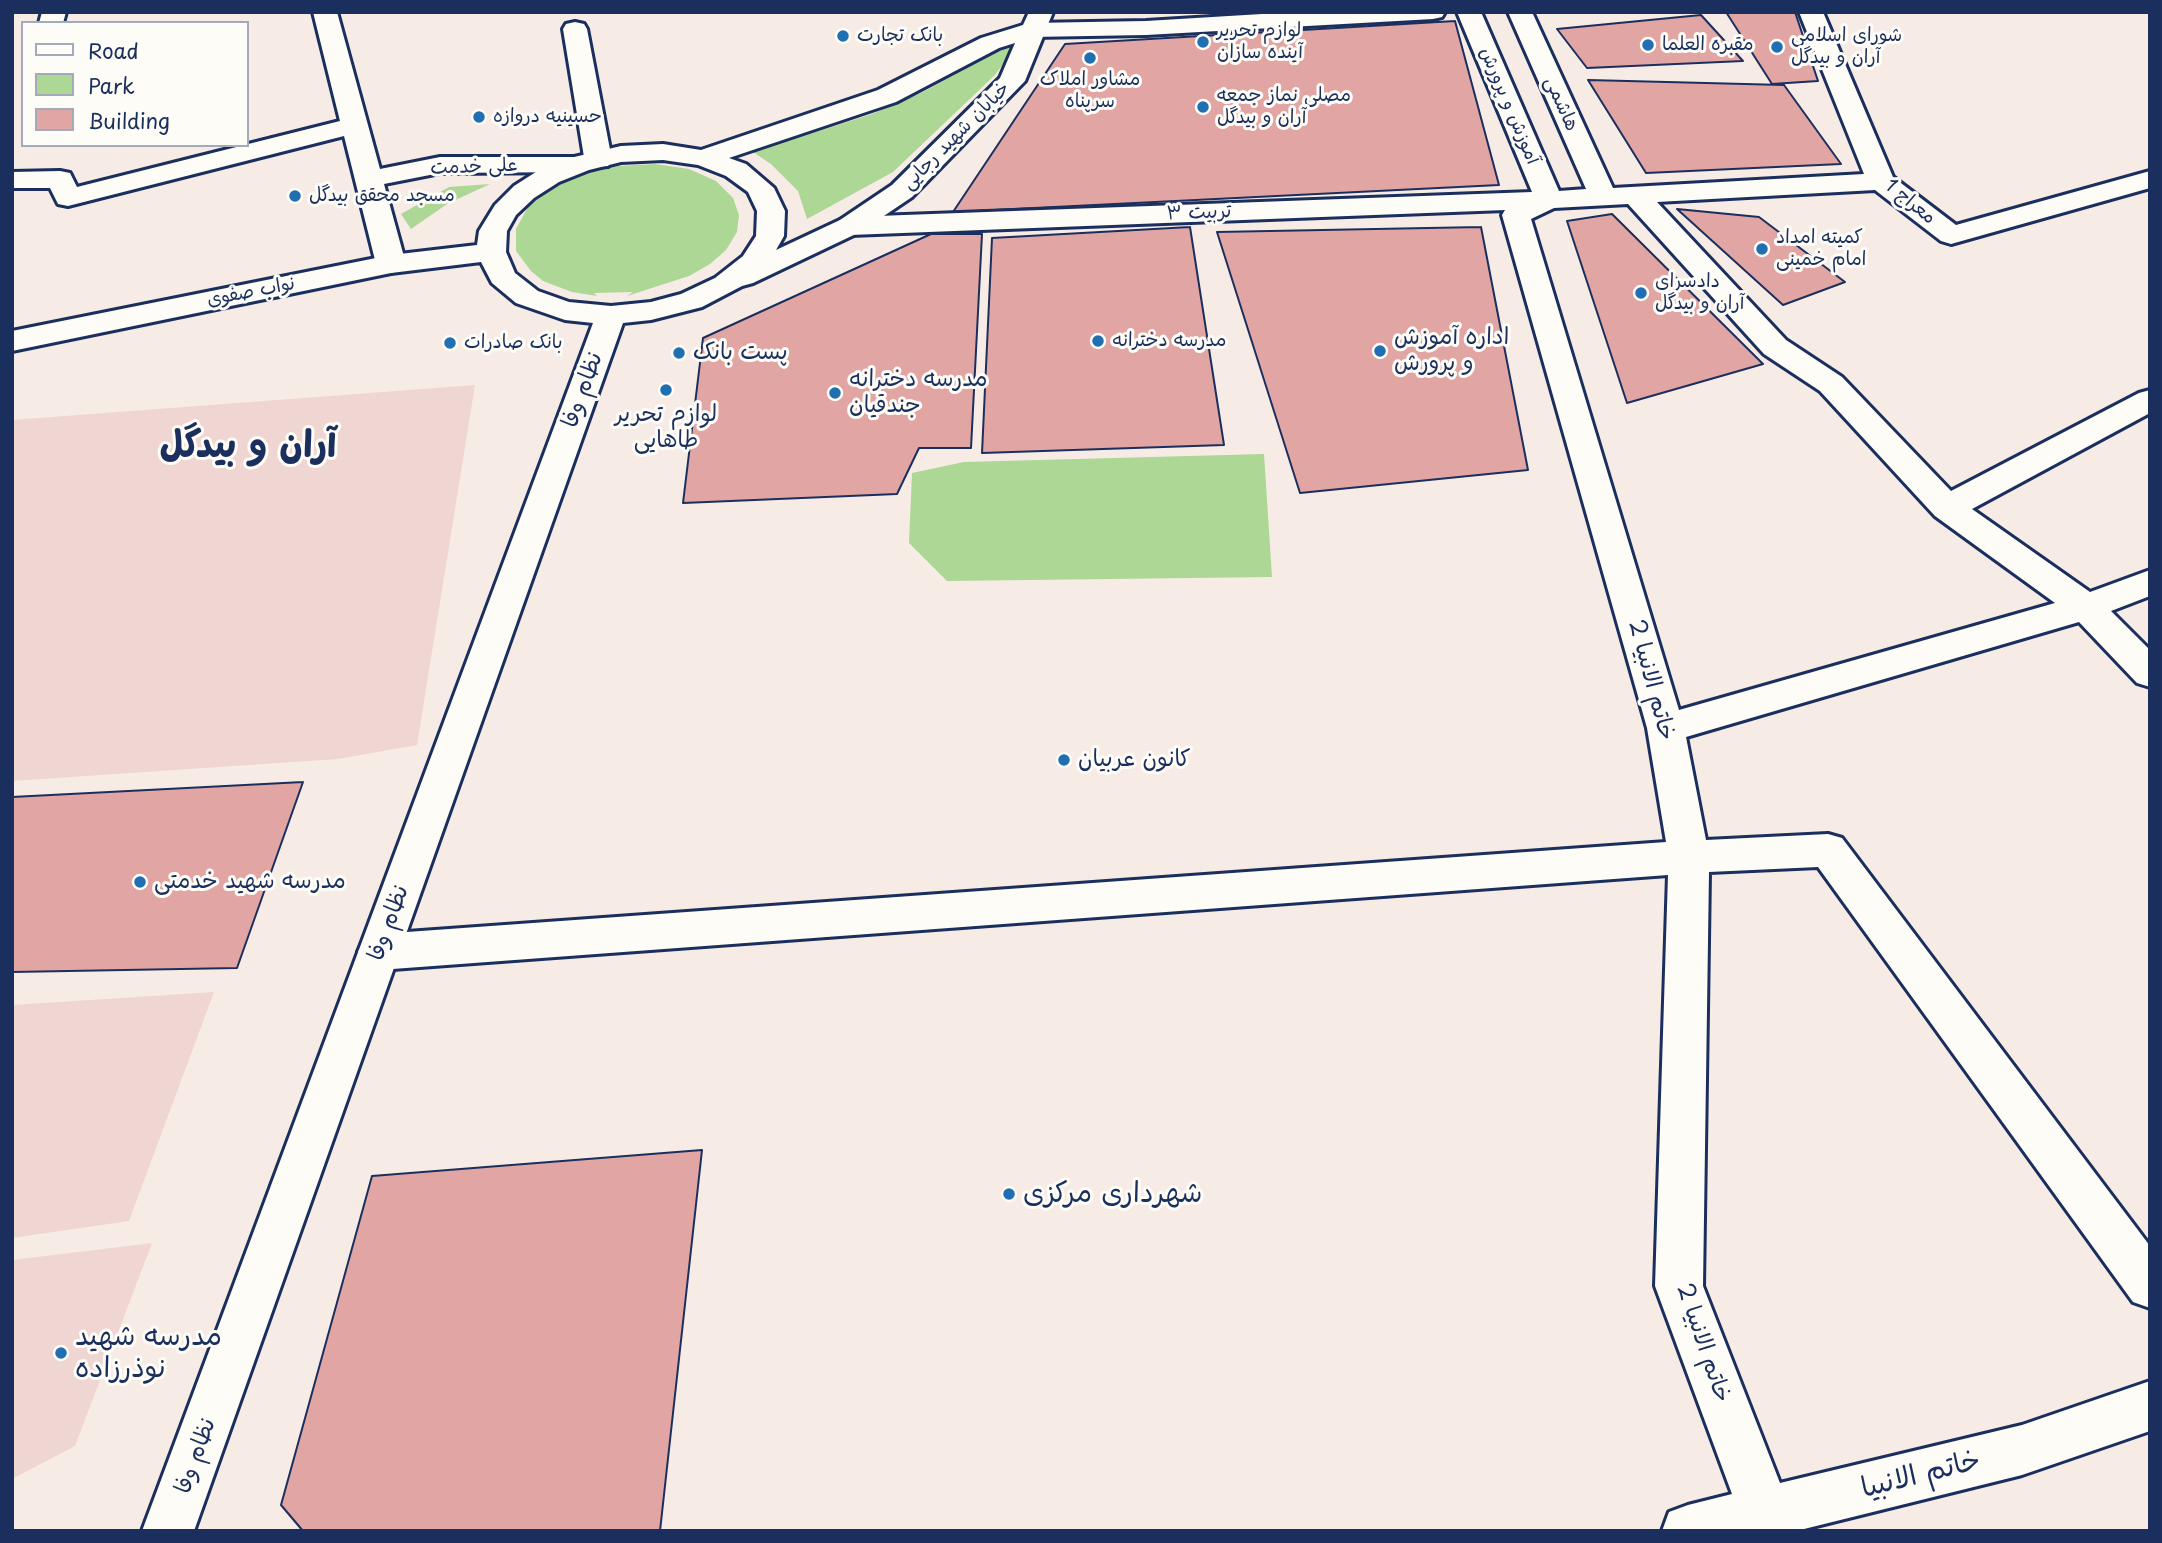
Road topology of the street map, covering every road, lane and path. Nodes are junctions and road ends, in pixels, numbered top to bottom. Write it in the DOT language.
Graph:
graph roads {
  1 [pos="325,12"];
  2 [pos="1433,12"];
  3 [pos="1469,12"];
  4 [pos="1520,12"];
  5 [pos="1811,12"];
  6 [pos="1036,21"];
  7 [pos="575,29"];
  8 [pos="355,125"];
  9 [pos="703,158"];
  10 [pos="589,162"];
  11 [pos="369,179"];
  12 [pos="2150,179"];
  13 [pos="12,180"];
  14 [pos="1881,181"];
  15 [pos="1619,196"];
  16 [pos="1549,200"];
  17 [pos="850,226"];
  18 [pos="491,252"];
  19 [pos="391,264"];
  20 [pos="725,285"];
  21 [pos="611,315"];
  22 [pos="12,341"];
  23 [pos="2150,400"];
  24 [pos="1947,508"];
  25 [pos="2150,582"];
  26 [pos="2086,607"];
  27 [pos="2150,673"];
  28 [pos="1666,728"];
  29 [pos="1689,857"];
  30 [pos="379,952"];
  31 [pos="2150,1285"];
  32 [pos="2150,1406"];
  33 [pos="1766,1522"];
  34 [pos="168,1531"];
  35 [pos="1688,1531"];
  1 -- 8 [label="street"];
  2 -- 6 [label="street"];
  3 -- 16 [label="street, آموزش و پرورش"];
  4 -- 15 [label="street, هاشمی"];
  5 -- 14 [label="street, معراج 1"];
  6 -- 9 [label="street, خیابان شهید رجایی"];
  6 -- 17 [label="street, خیابان شهید رجایی"];
  7 -- 10 [label="street"];
  8 -- 11 [label="street"];
  8 -- 13 [label="street"];
  9 -- 10 [label="street"];
  9 -- 20 [label="street"];
  10 -- 11 [label="street, علی خدمت"];
  10 -- 18 [label="street"];
  11 -- 19 [label="street"];
  12 -- 14 [label="street, معراج 1"];
  14 -- 15 [label="street, خاتم الانبیا 2"];
  15 -- 16 [label="street, خاتم الانبیا 2"];
  15 -- 24 [label="street, هاشمی"];
  16 -- 17 [label="street, تربیت ۳"];
  16 -- 28 [label="street, خاتم الانبیا 2"];
  17 -- 20 [label="street, خیابان شهید رجایی"];
  18 -- 19 [label="street, نواب صفوی"];
  18 -- 21 [label="street"];
  19 -- 22 [label="street, نواب صفوی"];
  20 -- 21 [label="street"];
  21 -- 30 [label="street, نظام وفا"];
  23 -- 24 [label="street"];
  24 -- 26 [label="street, هاشمی"];
  25 -- 26 [label="street"];
  26 -- 27 [label="street, هاشمی"];
  26 -- 28 [label="street"];
  28 -- 29 [label="street, خاتم الانبیا 2"];
  29 -- 30 [label="street"];
  29 -- 31 [label="street"];
  29 -- 33 [label="street, خاتم الانبیا 2"];
  30 -- 34 [label="street, نظام وفا"];
  32 -- 33 [label="street, خاتم الانبیا"];
  33 -- 35 [label="street, خاتم الانبیا"];
}
